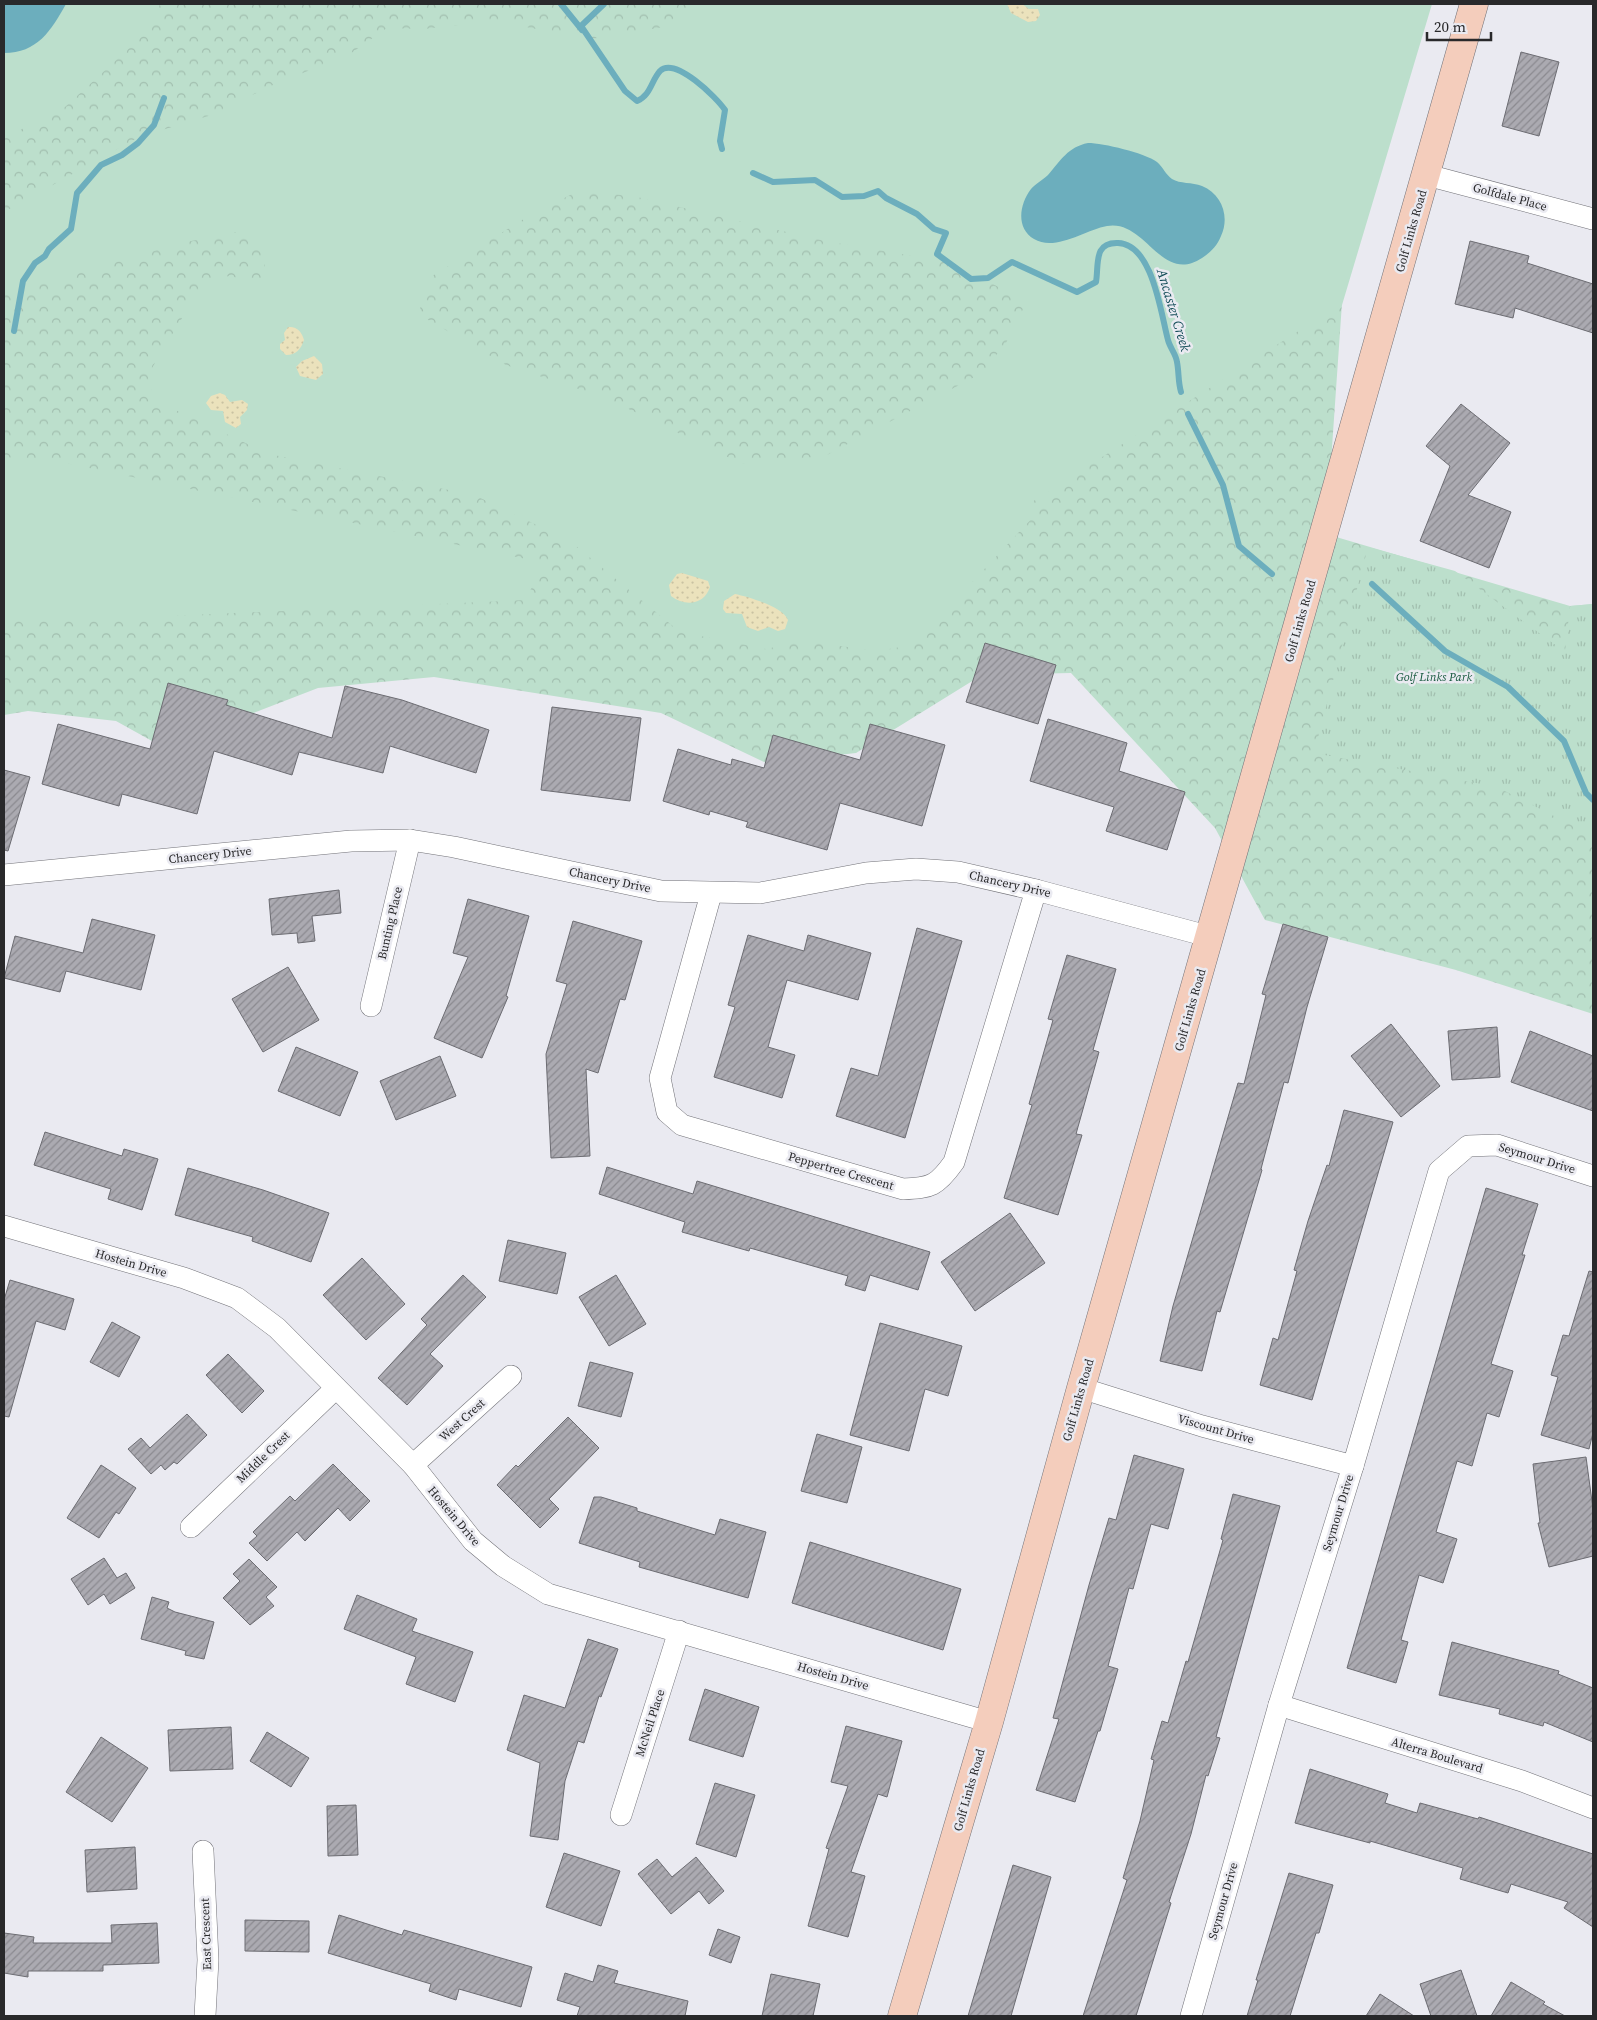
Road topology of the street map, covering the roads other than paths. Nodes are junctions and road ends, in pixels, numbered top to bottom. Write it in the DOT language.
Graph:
graph roads {
  1 [pos="1474,4"];
  2 [pos="1427,176"];
  3 [pos="1593,219"];
  4 [pos="410,840"];
  5 [pos="4,875"];
  6 [pos="1036,890"];
  7 [pos="711,894"];
  8 [pos="1211,937"];
  9 [pos="371,1006"];
  10 [pos="1593,1176"];
  11 [pos="4,1226"];
  12 [pos="511,1376"];
  13 [pos="336,1388"];
  14 [pos="1081,1388"];
  15 [pos="413,1464"];
  16 [pos="1353,1466"];
  17 [pos="191,1526"];
  18 [pos="679,1631"];
  19 [pos="1279,1705"];
  20 [pos="988,1722"];
  21 [pos="1593,1808"];
  22 [pos="621,1815"];
  23 [pos="203,1851"];
  24 [pos="205,2016"];
  25 [pos="902,2016"];
  26 [pos="1191,2016"];
  1 -- 2 [label="main road, Golf Links Road"];
  2 -- 3 [label="street, Golfdale Place"];
  2 -- 8 [label="main road, Golf Links Road"];
  4 -- 5 [label="street, Chancery Drive"];
  4 -- 7 [label="street, Chancery Drive"];
  4 -- 9 [label="street, Bunting Place"];
  6 -- 7 [label="street, Chancery Drive"];
  6 -- 7 [label="street, Peppertree Crescent"];
  6 -- 8 [label="street, Chancery Drive"];
  8 -- 14 [label="main road, Golf Links Road"];
  10 -- 16 [label="street, Seymour Drive"];
  11 -- 13 [label="street, Hostein Drive"];
  12 -- 15 [label="street, West Crest"];
  13 -- 15 [label="street, Hostein Drive"];
  13 -- 17 [label="street, Middle Crest"];
  14 -- 16 [label="street, Viscount Drive"];
  14 -- 20 [label="main road, Golf Links Road"];
  15 -- 18 [label="street, Hostein Drive"];
  16 -- 19 [label="street, Seymour Drive"];
  18 -- 20 [label="street, Hostein Drive"];
  18 -- 22 [label="street, McNeil Place"];
  19 -- 21 [label="street, Alterra Boulevard"];
  19 -- 26 [label="street, Seymour Drive"];
  20 -- 25 [label="main road, Golf Links Road"];
  23 -- 24 [label="street, East Crescent"];
}
